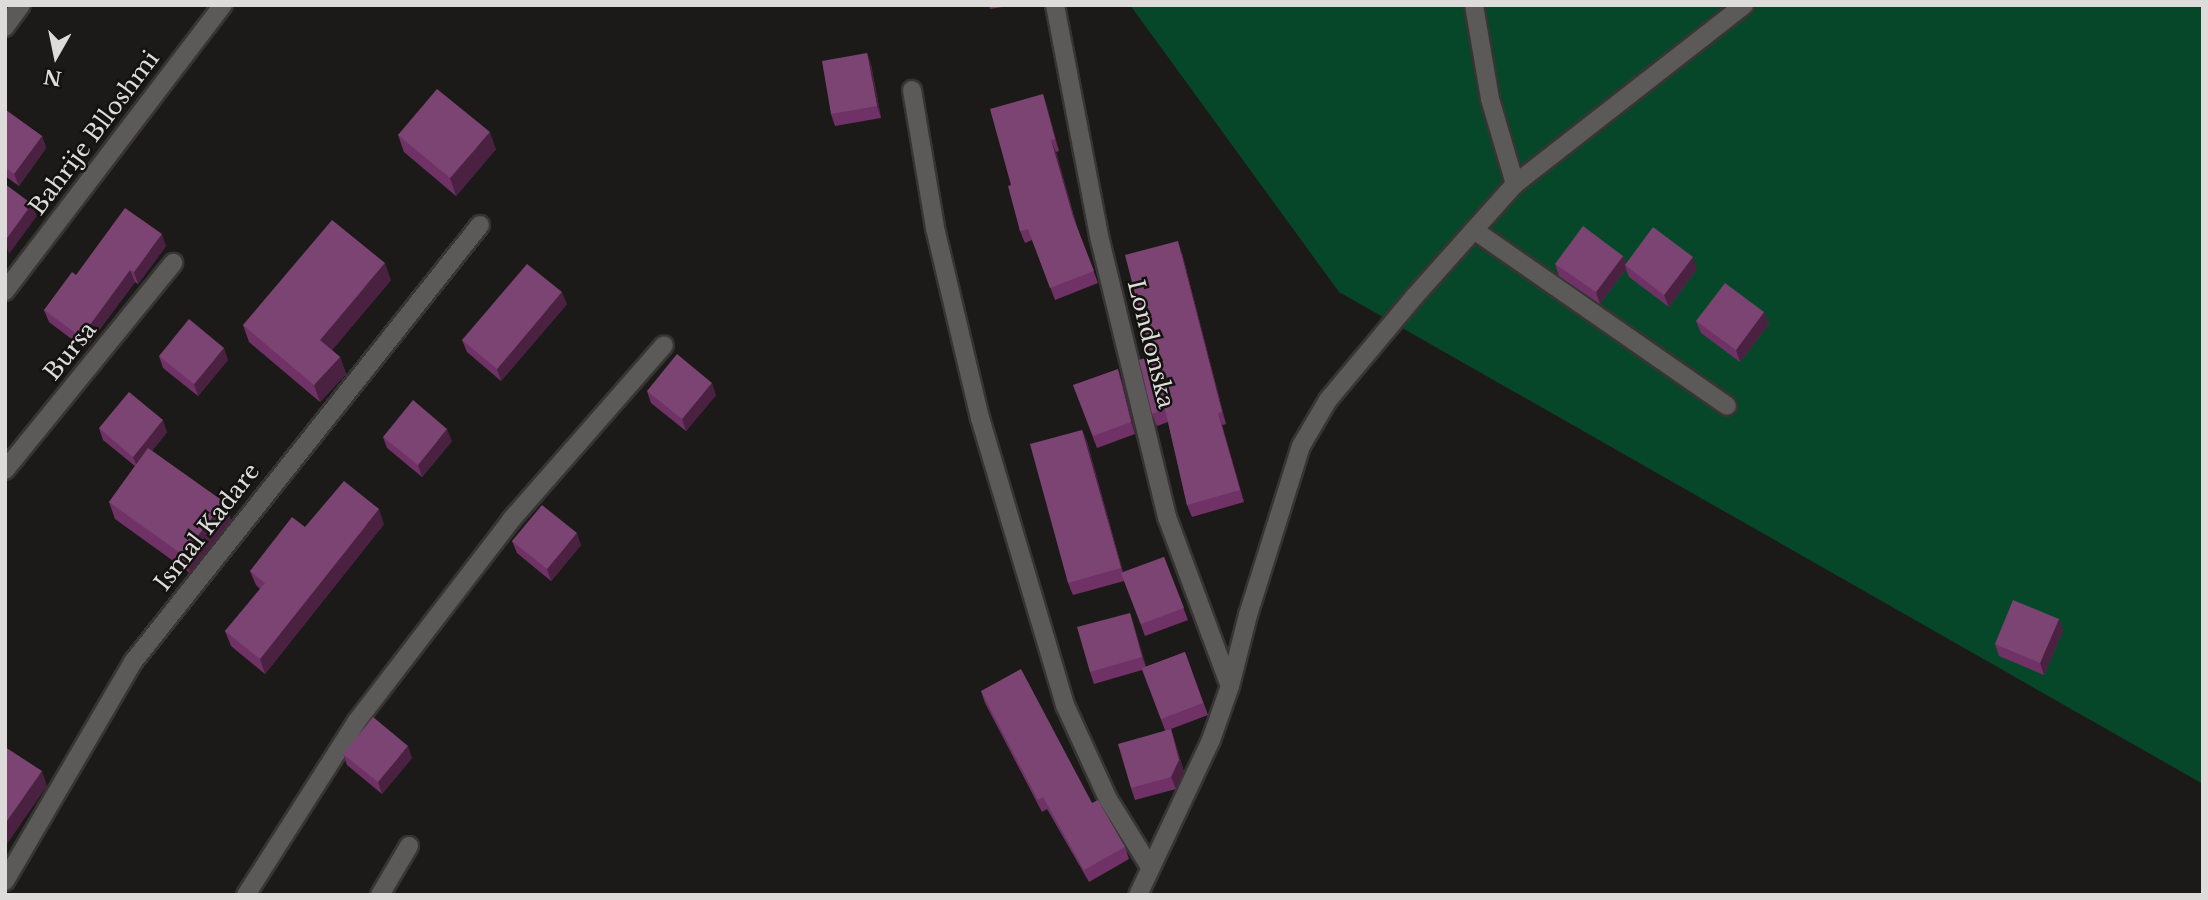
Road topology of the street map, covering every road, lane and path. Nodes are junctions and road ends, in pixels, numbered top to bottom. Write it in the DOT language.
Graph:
graph roads {
  1 [pos="21,5"];
  2 [pos="223,5"];
  3 [pos="1055,5"];
  4 [pos="1474,5"];
  5 [pos="1744,5"];
  6 [pos="5,27"];
  7 [pos="912,90"];
  8 [pos="1516,184"];
  9 [pos="480,225"];
  10 [pos="1474,230"];
  11 [pos="173,263"];
  12 [pos="5,291"];
  13 [pos="664,345"];
  14 [pos="1727,407"];
  15 [pos="5,470"];
  16 [pos="1230,686"];
  17 [pos="409,846"];
  18 [pos="1150,867"];
  19 [pos="5,881"];
  20 [pos="246,895"];
  21 [pos="380,895"];
  22 [pos="1138,895"];
  1 -- 6 [label="street"];
  2 -- 12 [label="street, Bahrije Blloshmi"];
  3 -- 16 [label="street, Londonska"];
  4 -- 8 [label="street"];
  5 -- 8 [label="street"];
  7 -- 18 [label="street"];
  8 -- 10 [label="street"];
  9 -- 19 [label="street, Ismal Kadare"];
  10 -- 14 [label="street"];
  10 -- 16 [label="street"];
  11 -- 15 [label="street, Bursa"];
  13 -- 20 [label="street"];
  16 -- 18 [label="street"];
  17 -- 21 [label="street"];
  18 -- 22 [label="street"];
}
